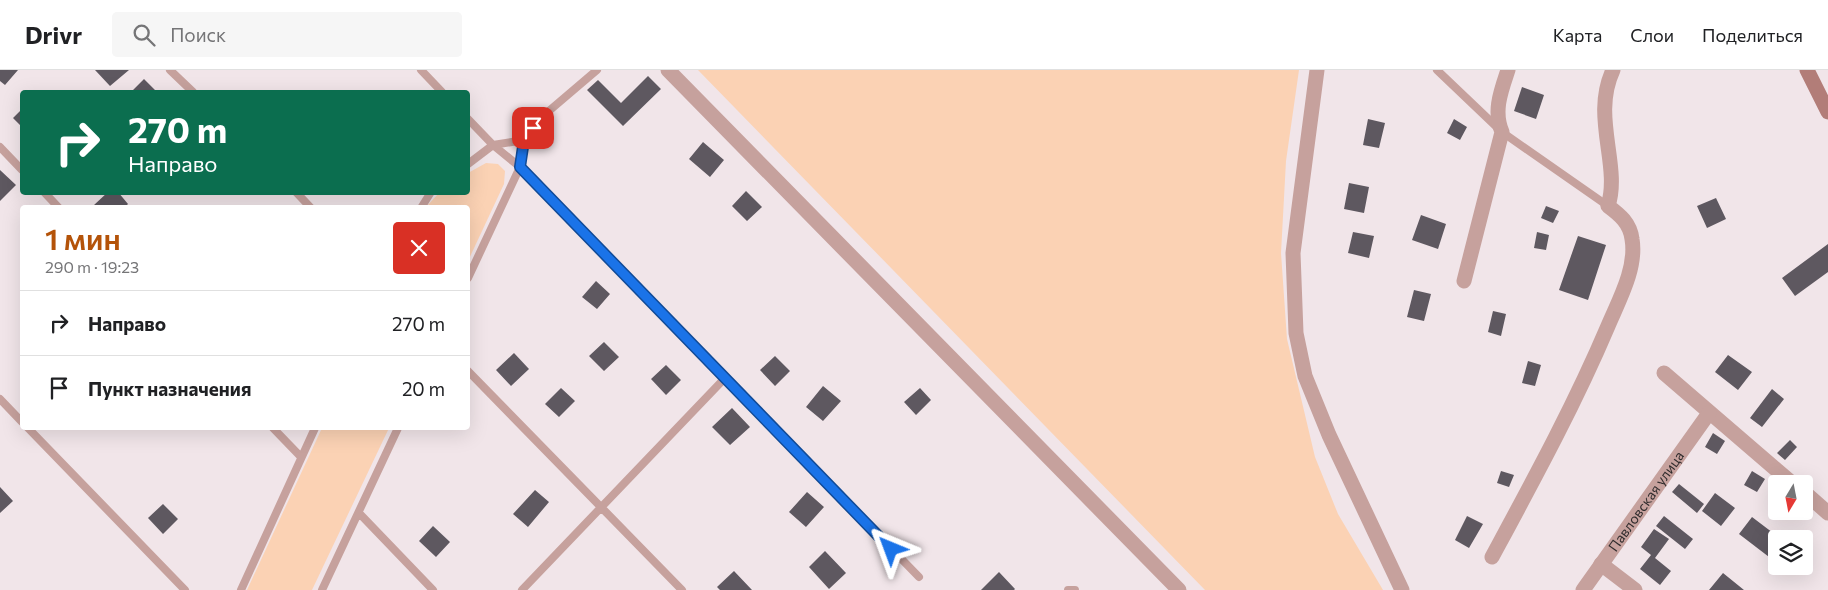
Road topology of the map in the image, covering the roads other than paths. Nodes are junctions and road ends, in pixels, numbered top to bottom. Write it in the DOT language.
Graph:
graph roads {
  1 [pos="170,70"];
  2 [pos="420,70"];
  3 [pos="598,70"];
  4 [pos="668,70"];
  5 [pos="1317,70"];
  6 [pos="1437,70"];
  7 [pos="1508,70"];
  8 [pos="1613,70"];
  9 [pos="1807,70"];
  10 [pos="191,90"];
  11 [pos="440,90"];
  12 [pos="1828,112"];
  13 [pos="470,121"];
  14 [pos="1502,132"];
  15 [pos="524,140"];
  16 [pos="493,146"];
  17 [pos="0,147"];
  18 [pos="470,163"];
  19 [pos="520,167"];
  20 [pos="20,168"];
  21 [pos="47,195"];
  22 [pos="299,195"];
  23 [pos="56,205"];
  24 [pos="308,205"];
  25 [pos="1608,206"];
  26 [pos="470,274"];
  27 [pos="1464,281"];
  28 [pos="470,373"];
  29 [pos="1664,373"];
  30 [pos="724,379"];
  31 [pos="0,399"];
  32 [pos="1708,413"];
  33 [pos="20,420"];
  34 [pos="30,430"];
  35 [pos="274,430"];
  36 [pos="314,430"];
  37 [pos="397,430"];
  38 [pos="301,457"];
  39 [pos="1782,475"];
  40 [pos="1813,500"];
  41 [pos="602,508"];
  42 [pos="359,513"];
  43 [pos="1828,513"];
  44 [pos="1492,557"];
  45 [pos="1601,564"];
  46 [pos="919,578"];
  47 [pos="185,590"];
  48 [pos="241,590"];
  49 [pos="322,590"];
  50 [pos="433,590"];
  51 [pos="522,590"];
  52 [pos="682,590"];
  53 [pos="1068,590"];
  54 [pos="1075,590"];
  55 [pos="1179,590"];
  56 [pos="1402,590"];
  57 [pos="1583,590"];
  58 [pos="1635,590"];
  1 -- 10 [label="lane"];
  2 -- 11 [label="lane"];
  3 -- 15 [label="lane"];
  4 -- 55 [label="street"];
  5 -- 56 [label="street"];
  6 -- 14 [label="lane"];
  7 -- 14 [label="street"];
  8 -- 25 [label="street"];
  9 -- 12 [label="main road"];
  13 -- 16 [label="lane"];
  14 -- 25 [label="lane"];
  14 -- 27 [label="street"];
  15 -- 16 [label="lane"];
  15 -- 19 [label="lane"];
  16 -- 18 [label="lane"];
  16 -- 19 [label="lane"];
  17 -- 20 [label="lane"];
  19 -- 26 [label="lane"];
  19 -- 30 [label="lane"];
  21 -- 23 [label="lane"];
  22 -- 24 [label="lane"];
  25 -- 44 [label="street"];
  28 -- 41 [label="lane"];
  29 -- 32 [label="street"];
  30 -- 41 [label="lane"];
  30 -- 46 [label="lane"];
  31 -- 33 [label="lane"];
  32 -- 39 [label="street"];
  32 -- 45 [label="street, Павловская улица"];
  34 -- 47 [label="lane"];
  35 -- 38 [label="lane"];
  36 -- 38 [label="lane"];
  37 -- 42 [label="lane"];
  38 -- 48 [label="lane"];
  40 -- 43 [label="street"];
  41 -- 51 [label="lane"];
  41 -- 52 [label="lane"];
  42 -- 49 [label="lane"];
  42 -- 50 [label="lane"];
  45 -- 57 [label="street, Павловская улица"];
  45 -- 58 [label="street"];
  53 -- 54 [label="lane"];
}
